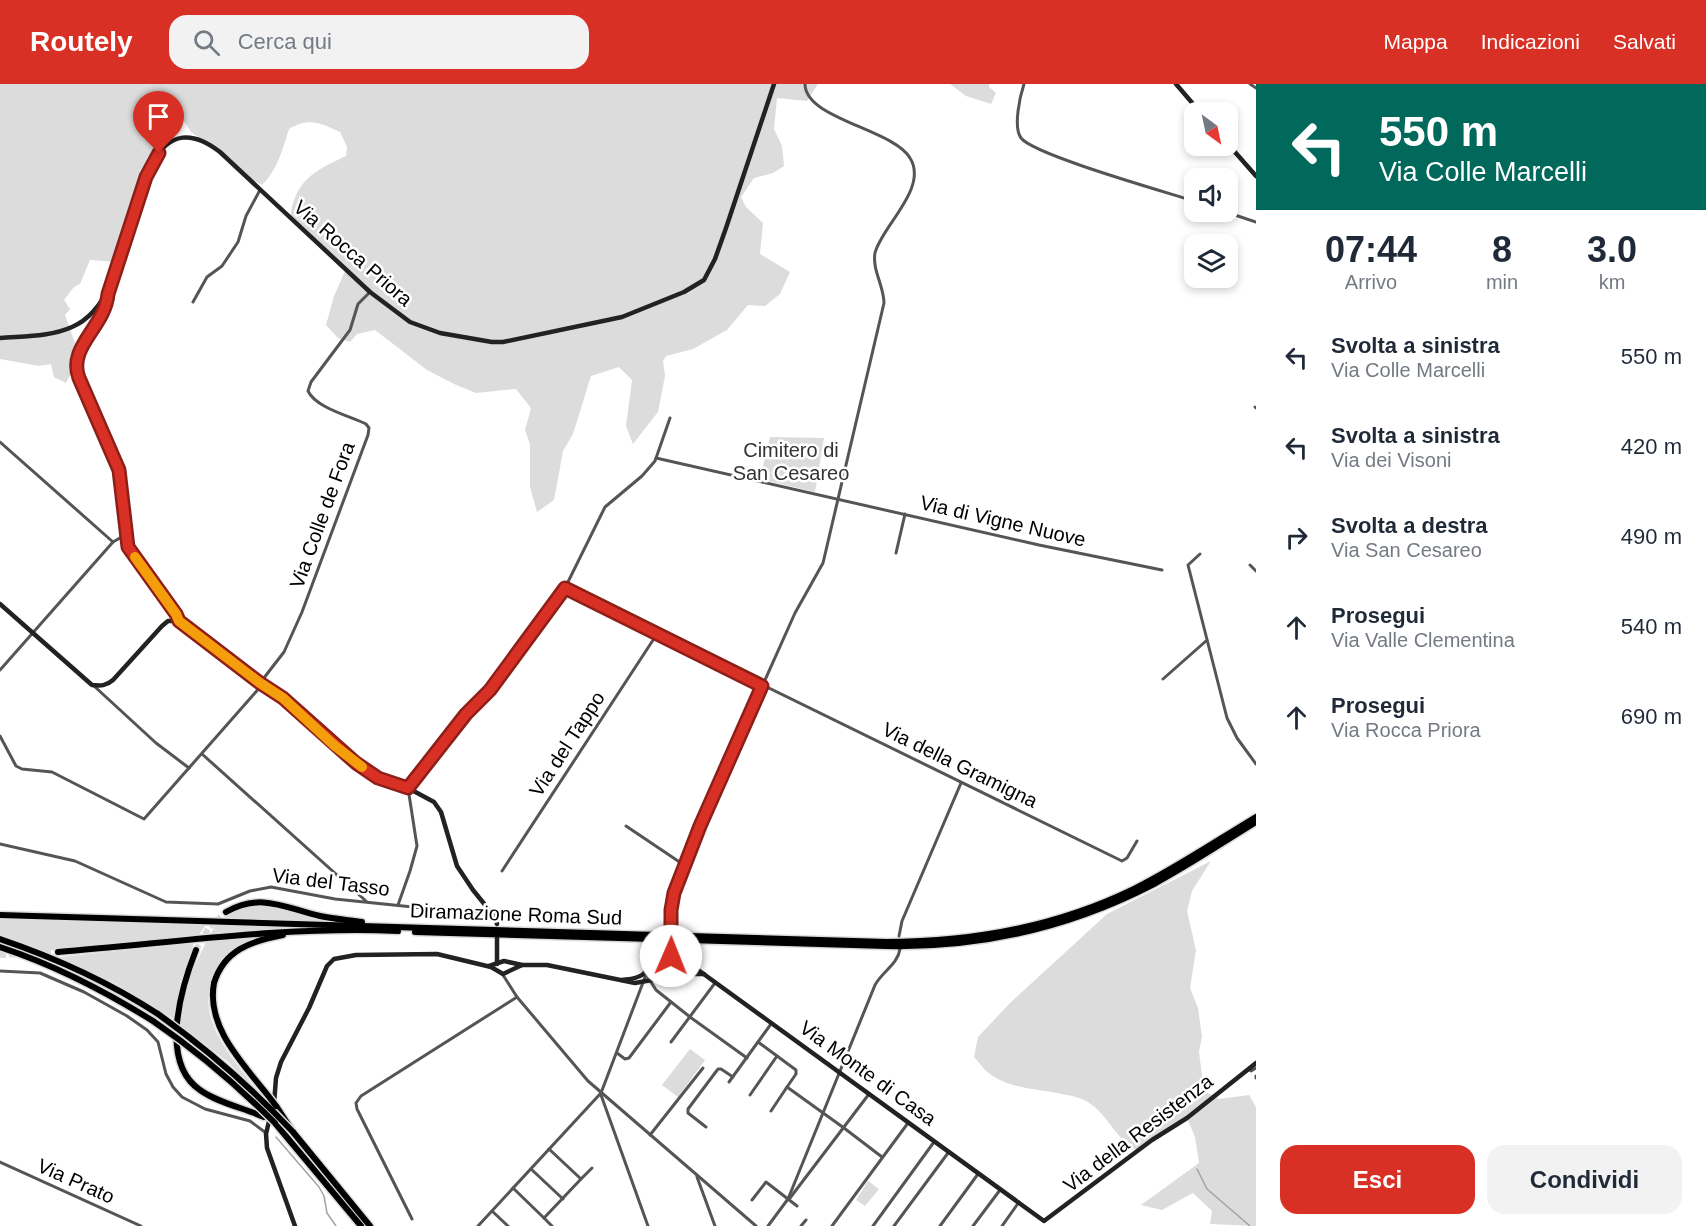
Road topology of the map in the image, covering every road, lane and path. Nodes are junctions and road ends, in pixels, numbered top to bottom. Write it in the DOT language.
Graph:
graph roads {
  1 [pos="774,84"];
  2 [pos="805,84"];
  3 [pos="1024,84"];
  4 [pos="1176,84"];
  5 [pos="1250,84"];
  6 [pos="1256,88"];
  7 [pos="1191,102"];
  8 [pos="1238,156"];
  9 [pos="1256,176"];
  10 [pos="260,190"];
  11 [pos="1184,198"];
  12 [pos="1238,216"];
  13 [pos="1256,222"];
  14 [pos="370,292"];
  15 [pos="108,294"];
  16 [pos="193,302"];
  17 [pos="0,338"];
  18 [pos="669,418"];
  19 [pos="0,442"];
  20 [pos="656,458"];
  21 [pos="838,498"];
  22 [pos="905,514"];
  23 [pos="125,535"];
  24 [pos="113,542"];
  25 [pos="896,553"];
  26 [pos="1200,554"];
  27 [pos="1250,565"];
  28 [pos="1162,570"];
  29 [pos="1256,571"];
  30 [pos="565,588"];
  31 [pos="0,604"];
  32 [pos="179,621"];
  33 [pos="33,634"];
  34 [pos="657,634"];
  35 [pos="1206,641"];
  36 [pos="0,670"];
  37 [pos="1162,679"];
  38 [pos="261,684"];
  39 [pos="92,685"];
  40 [pos="762,686"];
  41 [pos="0,736"];
  42 [pos="202,754"];
  43 [pos="1256,764"];
  44 [pos="189,768"];
  45 [pos="961,783"];
  46 [pos="408,788"];
  47 [pos="1256,816"];
  48 [pos="1256,822"];
  49 [pos="626,826"];
  50 [pos="1137,841"];
  51 [pos="0,844"];
  52 [pos="685,865"];
  53 [pos="502,871"];
  54 [pos="366,901"];
  55 [pos="398,905"];
  56 [pos="226,912"];
  57 [pos="492,913"];
  58 [pos="0,915"];
  59 [pos="497,924"];
  60 [pos="383,926"];
  61 [pos="310,931"];
  62 [pos="899,936"];
  63 [pos="497,938"];
  64 [pos="0,939"];
  65 [pos="0,947"];
  66 [pos="900,949"];
  67 [pos="196,950"];
  68 [pos="58,952"];
  69 [pos="497,953"];
  70 [pos="671,956"];
  71 [pos="505,961"];
  72 [pos="522,965"];
  73 [pos="696,967"];
  74 [pos="497,968"];
  75 [pos="0,971"];
  76 [pos="508,971"];
  77 [pos="647,972"];
  78 [pos="503,974"];
  79 [pos="685,974"];
  80 [pos="706,975"];
  81 [pos="508,981"];
  82 [pos="631,981"];
  83 [pos="650,981"];
  84 [pos="643,982"];
  85 [pos="716,982"];
  86 [pos="639,993"];
  87 [pos="517,997"];
  88 [pos="671,1002"];
  89 [pos="690,1017"];
  90 [pos="772,1022"];
  91 [pos="671,1042"];
  92 [pos="758,1042"];
  93 [pos="616,1053"];
  94 [pos="777,1056"];
  95 [pos="747,1058"];
  96 [pos="1256,1066"];
  97 [pos="703,1068"];
  98 [pos="840,1071"];
  99 [pos="733,1077"];
  100 [pos="729,1082"];
  101 [pos="787,1087"];
  102 [pos="601,1093"];
  103 [pos="870,1093"];
  104 [pos="750,1095"];
  105 [pos="771,1111"];
  106 [pos="822,1113"];
  107 [pos="909,1121"];
  108 [pos="275,1123"];
  109 [pos="706,1127"];
  110 [pos="844,1128"];
  111 [pos="266,1132"];
  112 [pos="293,1132"];
  113 [pos="650,1135"];
  114 [pos="935,1141"];
  115 [pos="549,1149"];
  116 [pos="949,1151"];
  117 [pos="882,1156"];
  118 [pos="0,1162"];
  119 [pos="592,1168"];
  120 [pos="531,1169"];
  121 [pos="979,1173"];
  122 [pos="697,1176"];
  123 [pos="581,1179"];
  124 [pos="513,1188"];
  125 [pos="1001,1188"];
  126 [pos="342,1197"];
  127 [pos="563,1198"];
  128 [pos="788,1199"];
  129 [pos="752,1200"];
  130 [pos="1019,1202"];
  131 [pos="797,1206"];
  132 [pos="492,1211"];
  133 [pos="544,1218"];
  134 [pos="412,1219"];
  135 [pos="806,1220"];
  136 [pos="1044,1221"];
  137 [pos="134,1225"];
  138 [pos="141,1226"];
  139 [pos="295,1226"];
  140 [pos="361,1226"];
  141 [pos="370,1226"];
  142 [pos="478,1226"];
  143 [pos="508,1226"];
  144 [pos="552,1226"];
  145 [pos="648,1226"];
  146 [pos="715,1226"];
  147 [pos="756,1226"];
  148 [pos="768,1226"];
  149 [pos="801,1226"];
  150 [pos="832,1226"];
  151 [pos="873,1226"];
  152 [pos="894,1226"];
  153 [pos="940,1226"];
  154 [pos="973,1226"];
  155 [pos="1002,1226"];
  156 [pos="1038,1226"];
  1 -- 14 [label="street, Via Rocca Priora"];
  2 -- 21 [label="street"];
  3 -- 11 [label="street"];
  4 -- 7 [label="street"];
  5 -- 6 [label="street"];
  8 -- 9 [label="street"];
  10 -- 14 [label="street, Via Rocca Priora"];
  10 -- 15 [label="street, Via Rocca Priora"];
  10 -- 16 [label="street"];
  12 -- 13 [label="street"];
  14 -- 38 [label="street, Via Colle de Fora"];
  15 -- 17 [label="street"];
  15 -- 23 [label="street"];
  18 -- 20 [label="street"];
  19 -- 24 [label="street"];
  20 -- 21 [label="street, Via di Vigne Nuove"];
  20 -- 30 [label="street"];
  21 -- 22 [label="street, Via di Vigne Nuove"];
  21 -- 40 [label="street"];
  22 -- 25 [label="street"];
  22 -- 28 [label="street, Via di Vigne Nuove"];
  23 -- 24 [label="street"];
  23 -- 32 [label="street"];
  24 -- 33 [label="street"];
  26 -- 35 [label="street"];
  27 -- 29 [label="street"];
  30 -- 34 [label="street, Via della Gramigna"];
  30 -- 46 [label="street"];
  31 -- 33 [label="street"];
  32 -- 38 [label="street"];
  32 -- 39 [label="street"];
  33 -- 36 [label="street"];
  33 -- 39 [label="street"];
  34 -- 40 [label="street, Via della Gramigna"];
  34 -- 53 [label="street, Via del Tappo"];
  35 -- 37 [label="street"];
  35 -- 43 [label="street"];
  38 -- 42 [label="street"];
  38 -- 46 [label="street"];
  39 -- 44 [label="street"];
  40 -- 45 [label="street, Via della Gramigna"];
  40 -- 52 [label="street"];
  41 -- 44 [label="street"];
  42 -- 44 [label="street"];
  42 -- 54 [label="street"];
  45 -- 50 [label="street, Via della Gramigna"];
  45 -- 62 [label="street"];
  46 -- 55 [label="street"];
  46 -- 57 [label="street"];
  47 -- 60 [label="highway, Diramazione Roma Sud"];
  48 -- 61 [label="highway, Diramazione Roma Sud"];
  49 -- 52 [label="street"];
  51 -- 54 [label="street, Via del Tasso"];
  52 -- 70 [label="street, bridge"];
  54 -- 55 [label="street, Via del Tasso"];
  55 -- 57 [label="street, Via del Tasso"];
  56 -- 60 [label="highway"];
  57 -- 59 [label="street"];
  58 -- 60 [label="highway, Diramazione Roma Sud"];
  61 -- 68 [label="highway"];
  61 -- 112 [label="highway, bridge"];
  63 -- 69 [label="street"];
  64 -- 112 [label="highway, bridge"];
  65 -- 108 [label="highway, bridge"];
  66 -- 98 [label="street"];
  67 -- 108 [label="highway"];
  69 -- 71 [label="street"];
  69 -- 74 [label="street"];
  70 -- 73 [label="street, Via Monte di Casa"];
  70 -- 77 [label="street"];
  71 -- 72 [label="street"];
  71 -- 74 [label="street"];
  71 -- 76 [label="street"];
  72 -- 76 [label="street"];
  72 -- 82 [label="street"];
  73 -- 79 [label="street"];
  73 -- 80 [label="street, Via Monte di Casa"];
  74 -- 78 [label="street"];
  74 -- 111 [label="street"];
  75 -- 111 [label="street"];
  76 -- 78 [label="street"];
  76 -- 81 [label="street"];
  77 -- 82 [label="street"];
  77 -- 83 [label="street"];
  77 -- 84 [label="street"];
  78 -- 81 [label="street"];
  79 -- 80 [label="street"];
  79 -- 83 [label="street"];
  80 -- 85 [label="street, Via Monte di Casa"];
  81 -- 87 [label="street"];
  82 -- 84 [label="street"];
  82 -- 86 [label="street"];
  83 -- 84 [label="street"];
  83 -- 88 [label="street"];
  84 -- 86 [label="street"];
  85 -- 89 [label="street"];
  85 -- 90 [label="street, Via Monte di Casa"];
  86 -- 93 [label="street"];
  87 -- 102 [label="street"];
  87 -- 134 [label="street"];
  88 -- 89 [label="street"];
  88 -- 93 [label="street"];
  89 -- 91 [label="street"];
  89 -- 95 [label="street"];
  90 -- 92 [label="street"];
  90 -- 98 [label="street, Via Monte di Casa"];
  92 -- 94 [label="street"];
  92 -- 95 [label="street"];
  93 -- 102 [label="street"];
  94 -- 101 [label="street"];
  94 -- 104 [label="street"];
  95 -- 99 [label="street"];
  96 -- 136 [label="street, Via della Resistenza"];
  97 -- 113 [label="street"];
  98 -- 103 [label="street, Via Monte di Casa"];
  98 -- 106 [label="street"];
  99 -- 100 [label="street"];
  99 -- 109 [label="street"];
  101 -- 105 [label="street"];
  101 -- 106 [label="street"];
  102 -- 113 [label="street"];
  102 -- 115 [label="street"];
  102 -- 145 [label="street"];
  103 -- 107 [label="street, Via Monte di Casa"];
  103 -- 110 [label="street"];
  106 -- 110 [label="street"];
  106 -- 128 [label="street"];
  107 -- 114 [label="street, Via Monte di Casa"];
  107 -- 117 [label="street"];
  108 -- 126 [label="highway"];
  110 -- 117 [label="street"];
  110 -- 128 [label="street"];
  111 -- 139 [label="street"];
  112 -- 126 [label="highway"];
  113 -- 122 [label="street"];
  114 -- 116 [label="street, Via Monte di Casa"];
  114 -- 151 [label="street"];
  115 -- 120 [label="street"];
  115 -- 123 [label="street"];
  116 -- 121 [label="street, Via Monte di Casa"];
  116 -- 152 [label="street"];
  117 -- 150 [label="street"];
  118 -- 137 [label="street, Via Prato"];
  119 -- 123 [label="street"];
  120 -- 124 [label="street"];
  120 -- 127 [label="street"];
  121 -- 125 [label="street, Via Monte di Casa"];
  121 -- 153 [label="street"];
  122 -- 146 [label="street"];
  122 -- 147 [label="street"];
  123 -- 127 [label="street"];
  124 -- 132 [label="street"];
  124 -- 133 [label="street"];
  125 -- 130 [label="street, Via Monte di Casa"];
  125 -- 154 [label="street"];
  126 -- 140 [label="highway"];
  126 -- 141 [label="highway"];
  127 -- 133 [label="street"];
  128 -- 129 [label="street"];
  128 -- 131 [label="street"];
  128 -- 148 [label="street"];
  130 -- 136 [label="street, Via Monte di Casa"];
  130 -- 155 [label="street"];
  132 -- 142 [label="street"];
  132 -- 143 [label="street"];
  133 -- 144 [label="street"];
  135 -- 149 [label="street"];
  136 -- 156 [label="street, Via della Resistenza"];
  137 -- 138 [label="street, Via Prato"];
}
